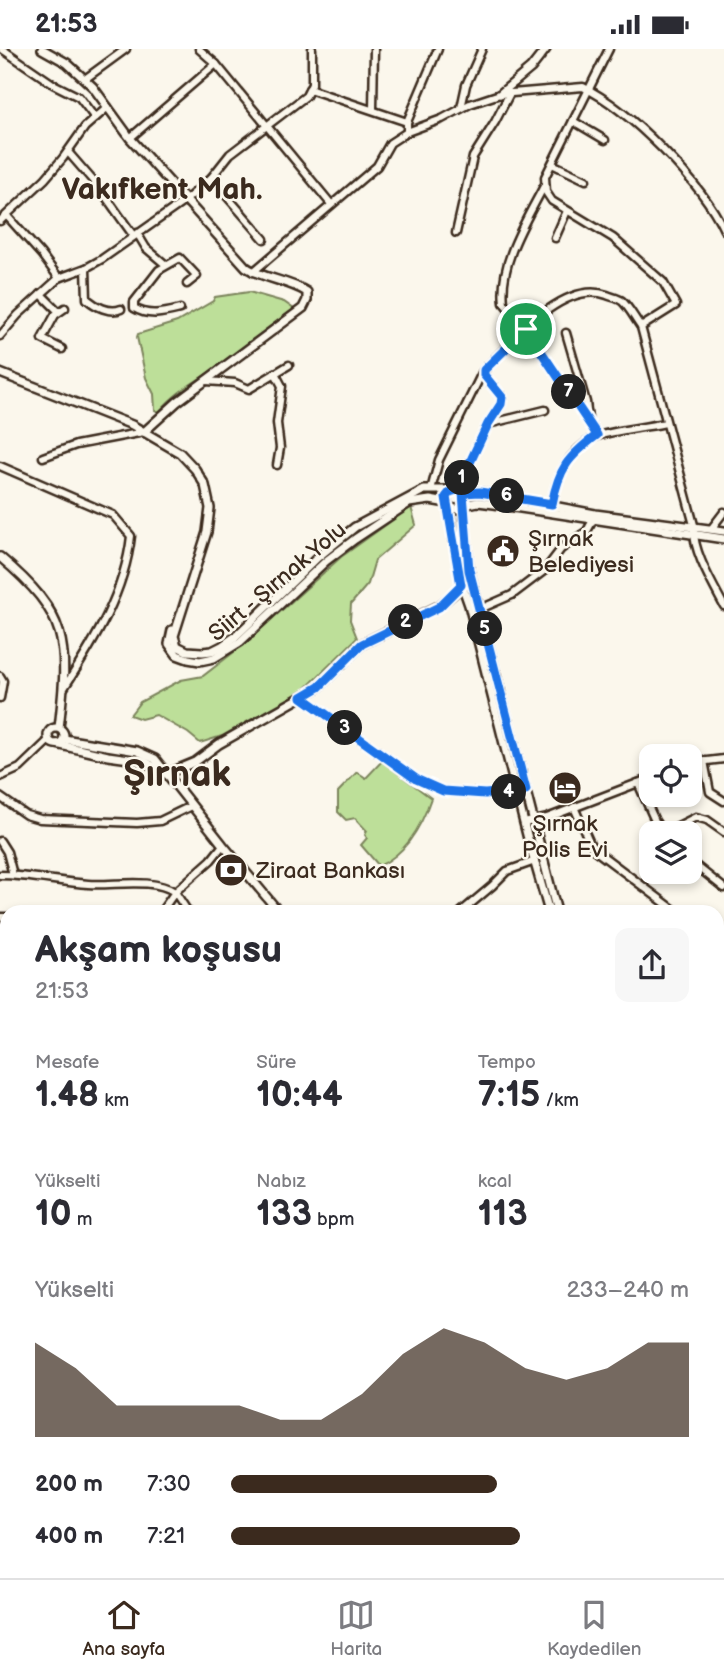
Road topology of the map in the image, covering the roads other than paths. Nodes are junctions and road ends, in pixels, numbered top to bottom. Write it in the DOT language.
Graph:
graph roads {
  1 [pos="2,49"];
  2 [pos="42,49"];
  3 [pos="126,49"];
  4 [pos="200,49"];
  5 [pos="312,49"];
  6 [pos="374,49"];
  7 [pos="438,49"];
  8 [pos="482,49"];
  9 [pos="546,49"];
  10 [pos="609,49"];
  11 [pos="216,65"];
  12 [pos="85,79"];
  13 [pos="309,89"];
  14 [pos="589,90"];
  15 [pos="510,93"];
  16 [pos="500,94"];
  17 [pos="108,107"];
  18 [pos="461,108"];
  19 [pos="373,110"];
  20 [pos="95,118"];
  21 [pos="573,121"];
  22 [pos="407,122"];
  23 [pos="266,126"];
  24 [pos="407,132"];
  25 [pos="130,138"];
  26 [pos="605,140"];
  27 [pos="68,152"];
  28 [pos="552,164"];
  29 [pos="211,178"];
  30 [pos="586,180"];
  31 [pos="544,186"];
  32 [pos="186,199"];
  33 [pos="331,204"];
  34 [pos="567,211"];
  35 [pos="7,216"];
  36 [pos="0,221"];
  37 [pos="724,230"];
  38 [pos="456,233"];
  39 [pos="135,234"];
  40 [pos="555,238"];
  41 [pos="264,239"];
  42 [pos="166,265"];
  43 [pos="86,268"];
  44 [pos="253,272"];
  45 [pos="59,278"];
  46 [pos="187,284"];
  47 [pos="41,294"];
  48 [pos="121,309"];
  49 [pos="180,309"];
  50 [pos="641,327"];
  51 [pos="526,329"];
  52 [pos="566,333"];
  53 [pos="0,336"];
  54 [pos="62,349"];
  55 [pos="289,365"];
  56 [pos="484,370"];
  57 [pos="0,373"];
  58 [pos="275,373"];
  59 [pos="206,381"];
  60 [pos="545,410"];
  61 [pos="588,421"];
  62 [pos="666,423"];
  63 [pos="488,424"];
  64 [pos="144,432"];
  65 [pos="597,435"];
  66 [pos="43,457"];
  67 [pos="277,465"];
  68 [pos="0,466"];
  69 [pos="431,490"];
  70 [pos="458,491"];
  71 [pos="447,504"];
  72 [pos="552,504"];
  73 [pos="463,505"];
  74 [pos="724,512"];
  75 [pos="593,520"];
  76 [pos="693,529"];
  77 [pos="711,529"];
  78 [pos="724,531"];
  79 [pos="724,539"];
  80 [pos="0,557"];
  81 [pos="473,583"];
  82 [pos="461,585"];
  83 [pos="724,606"];
  84 [pos="480,610"];
  85 [pos="176,624"];
  86 [pos="0,676"];
  87 [pos="64,688"];
  88 [pos="302,697"];
  89 [pos="0,698"];
  90 [pos="59,728"];
  91 [pos="64,739"];
  92 [pos="52,742"];
  93 [pos="724,759"];
  94 [pos="704,761"];
  95 [pos="166,774"];
  96 [pos="0,776"];
  97 [pos="638,783"];
  98 [pos="526,790"];
  99 [pos="517,791"];
  100 [pos="0,797"];
  101 [pos="724,801"];
  102 [pos="191,806"];
  103 [pos="574,807"];
  104 [pos="534,821"];
  105 [pos="655,821"];
  106 [pos="688,821"];
  107 [pos="524,823"];
  108 [pos="724,832"];
  109 [pos="0,841"];
  110 [pos="223,845"];
  111 [pos="535,861"];
  112 [pos="702,871"];
  113 [pos="0,875"];
  114 [pos="13,875"];
  115 [pos="724,888"];
  116 [pos="175,891"];
  117 [pos="166,905"];
  118 [pos="184,905"];
  119 [pos="273,905"];
  120 [pos="469,905"];
  121 [pos="547,905"];
  122 [pos="555,905"];
  123 [pos="668,905"];
  1 -- 20 [label="street"];
  2 -- 12 [label="street"];
  3 -- 12 [label="street"];
  4 -- 11 [label="street"];
  5 -- 13 [label="street"];
  6 -- 19 [label="street"];
  7 -- 22 [label="street"];
  8 -- 18 [label="street"];
  9 -- 16 [label="street"];
  10 -- 14 [label="street"];
  11 -- 23 [label="street"];
  11 -- 25 [label="street"];
  12 -- 17 [label="street"];
  13 -- 19 [label="street"];
  13 -- 23 [label="street"];
  14 -- 15 [label="street"];
  14 -- 21 [label="street"];
  14 -- 37 [label="street"];
  15 -- 16 [label="street"];
  15 -- 38 [label="street"];
  16 -- 18 [label="street"];
  17 -- 20 [label="street"];
  17 -- 25 [label="street"];
  18 -- 24 [label="street"];
  19 -- 22 [label="street"];
  20 -- 27 [label="street"];
  21 -- 26 [label="street"];
  21 -- 28 [label="street"];
  22 -- 24 [label="street"];
  23 -- 29 [label="street"];
  23 -- 33 [label="street"];
  24 -- 33 [label="street"];
  25 -- 32 [label="street"];
  27 -- 35 [label="street"];
  27 -- 39 [label="street"];
  28 -- 30 [label="street"];
  28 -- 31 [label="street"];
  29 -- 32 [label="street"];
  29 -- 41 [label="street"];
  31 -- 34 [label="street"];
  31 -- 51 [label="street"];
  32 -- 39 [label="street"];
  32 -- 44 [label="street"];
  33 -- 44 [label="street"];
  34 -- 40 [label="street"];
  34 -- 50 [label="street"];
  35 -- 36 [label="street"];
  35 -- 45 [label="street"];
  39 -- 42 [label="street"];
  39 -- 43 [label="street"];
  42 -- 46 [label="street"];
  42 -- 49 [label="street"];
  43 -- 45 [label="street"];
  43 -- 48 [label="street"];
  44 -- 59 [label="street"];
  45 -- 47 [label="street"];
  47 -- 53 [label="street"];
  47 -- 54 [label="street"];
  50 -- 51 [label="street"];
  50 -- 62 [label="street"];
  51 -- 56 [label="street"];
  51 -- 61 [label="street"];
  52 -- 61 [label="street"];
  55 -- 58 [label="street"];
  56 -- 63 [label="street"];
  56 -- 69 [label="street"];
  57 -- 64 [label="street, Siirt - Şırnak Yolu"];
  58 -- 59 [label="street"];
  58 -- 67 [label="street"];
  59 -- 64 [label="street"];
  60 -- 63 [label="street"];
  61 -- 65 [label="street"];
  62 -- 65 [label="street"];
  62 -- 76 [label="street"];
  63 -- 70 [label="street"];
  64 -- 66 [label="street"];
  64 -- 85 [label="street, Siirt - Şırnak Yolu"];
  65 -- 72 [label="street"];
  68 -- 87 [label="street"];
  69 -- 70 [label="street, Siirt - Şırnak Yolu"];
  69 -- 85 [label="street, Siirt - Şırnak Yolu"];
  70 -- 71 [label="street"];
  70 -- 72 [label="street, Siirt - Şırnak Yolu"];
  70 -- 73 [label="street"];
  71 -- 73 [label="street"];
  71 -- 82 [label="street"];
  71 -- 85 [label="street, Siirt - Şırnak Yolu"];
  72 -- 76 [label="street, Siirt - Şırnak Yolu"];
  73 -- 75 [label="street"];
  73 -- 81 [label="street"];
  74 -- 77 [label="street"];
  75 -- 76 [label="street"];
  75 -- 84 [label="street"];
  76 -- 77 [label="street"];
  76 -- 79 [label="street"];
  76 -- 83 [label="street"];
  77 -- 78 [label="street"];
  80 -- 87 [label="street"];
  81 -- 82 [label="street"];
  81 -- 84 [label="street"];
  82 -- 88 [label="street"];
  82 -- 99 [label="street"];
  84 -- 98 [label="street"];
  86 -- 89 [label="street"];
  87 -- 90 [label="street"];
  88 -- 95 [label="street"];
  88 -- 99 [label="street"];
  90 -- 91 [label="street"];
  90 -- 92 [label="street"];
  91 -- 92 [label="street"];
  91 -- 95 [label="street"];
  92 -- 95 [label="street"];
  92 -- 96 [label="street"];
  93 -- 94 [label="street"];
  94 -- 101 [label="street"];
  95 -- 102 [label="street"];
  97 -- 103 [label="street"];
  97 -- 105 [label="street"];
  98 -- 99 [label="street"];
  98 -- 104 [label="street"];
  99 -- 107 [label="street"];
  100 -- 102 [label="street"];
  102 -- 110 [label="street"];
  103 -- 104 [label="street"];
  103 -- 123 [label="street"];
  104 -- 107 [label="street"];
  104 -- 122 [label="street"];
  106 -- 108 [label="street"];
  107 -- 111 [label="street"];
  109 -- 114 [label="street"];
  110 -- 116 [label="street"];
  110 -- 119 [label="street"];
  111 -- 120 [label="street"];
  111 -- 121 [label="street"];
  112 -- 115 [label="street"];
  113 -- 114 [label="street"];
  114 -- 116 [label="street"];
  116 -- 117 [label="street"];
  116 -- 118 [label="street"];
}
